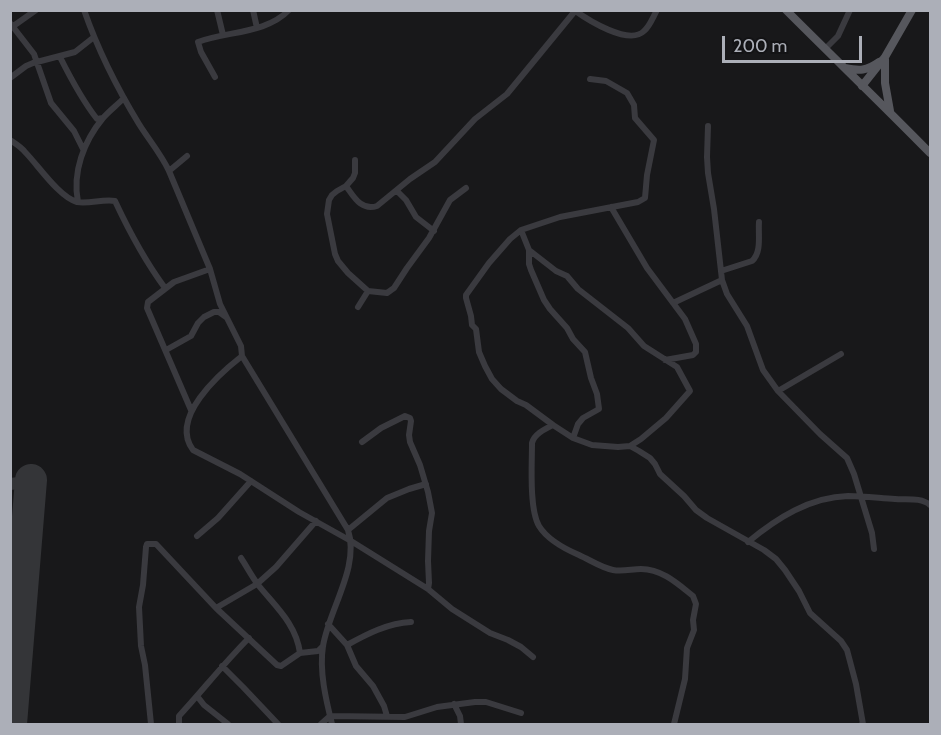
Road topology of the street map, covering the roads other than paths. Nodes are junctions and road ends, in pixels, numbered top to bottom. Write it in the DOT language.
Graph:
graph roads {
  1 [pos="36,10"];
  2 [pos="84,10"];
  3 [pos="217,10"];
  4 [pos="253,10"];
  5 [pos="289,10"];
  6 [pos="657,10"];
  7 [pos="786,10"];
  8 [pos="850,10"];
  9 [pos="912,10"];
  10 [pos="575,11"];
  11 [pos="11,25"];
  12 [pos="257,28"];
  13 [pos="223,35"];
  14 [pos="94,37"];
  15 [pos="825,49"];
  16 [pos="60,57"];
  17 [pos="885,57"];
  18 [pos="37,62"];
  19 [pos="843,67"];
  20 [pos="215,77"];
  21 [pos="10,78"];
  22 [pos="590,79"];
  23 [pos="862,86"];
  24 [pos="124,98"];
  25 [pos="890,111"];
  26 [pos="103,118"];
  27 [pos="708,126"];
  28 [pos="10,140"];
  29 [pos="83,148"];
  30 [pos="930,153"];
  31 [pos="187,156"];
  32 [pos="355,160"];
  33 [pos="169,171"];
  34 [pos="346,186"];
  35 [pos="466,188"];
  36 [pos="397,191"];
  37 [pos="78,202"];
  38 [pos="611,207"];
  39 [pos="759,222"];
  40 [pos="521,230"];
  41 [pos="434,231"];
  42 [pos="529,250"];
  43 [pos="210,269"];
  44 [pos="721,271"];
  45 [pos="722,280"];
  46 [pos="165,288"];
  47 [pos="368,291"];
  48 [pos="673,303"];
  49 [pos="358,307"];
  50 [pos="230,322"];
  51 [pos="165,350"];
  52 [pos="841,354"];
  53 [pos="243,356"];
  54 [pos="664,360"];
  55 [pos="778,391"];
  56 [pos="191,410"];
  57 [pos="553,425"];
  58 [pos="573,438"];
  59 [pos="362,442"];
  60 [pos="630,446"];
  61 [pos="251,481"];
  62 [pos="426,484"];
  63 [pos="860,497"];
  64 [pos="930,505"];
  65 [pos="316,521"];
  66 [pos="348,530"];
  67 [pos="197,536"];
  68 [pos="351,541"];
  69 [pos="748,542"];
  70 [pos="874,549"];
  71 [pos="241,558"];
  72 [pos="257,584"];
  73 [pos="428,589"];
  74 [pos="216,608"];
  75 [pos="411,622"];
  76 [pos="328,624"];
  77 [pos="249,638"];
  78 [pos="347,645"];
  79 [pos="323,646"];
  80 [pos="300,653"];
  81 [pos="532,657"];
  82 [pos="222,666"];
  83 [pos="197,696"];
  84 [pos="454,704"];
  85 [pos="520,713"];
  86 [pos="330,716"];
  87 [pos="387,716"];
  88 [pos="219,722"];
  89 [pos="151,724"];
  90 [pos="179,724"];
  91 [pos="228,724"];
  92 [pos="278,724"];
  93 [pos="321,724"];
  94 [pos="332,724"];
  95 [pos="461,724"];
  96 [pos="674,724"];
  97 [pos="862,724"];
  1 -- 11 [label="street"];
  2 -- 14 [label="street"];
  3 -- 13 [label="street"];
  4 -- 12 [label="street"];
  5 -- 12 [label="street"];
  6 -- 10 [label="street"];
  7 -- 15 [label="main road"];
  8 -- 15 [label="street"];
  9 -- 17 [label="main road"];
  10 -- 36 [label="street"];
  11 -- 18 [label="street"];
  12 -- 13 [label="street"];
  13 -- 20 [label="street"];
  14 -- 16 [label="street"];
  14 -- 24 [label="street"];
  15 -- 19 [label="main road"];
  16 -- 18 [label="street"];
  16 -- 26 [label="street"];
  17 -- 19 [label="main road"];
  17 -- 23 [label="main road"];
  17 -- 25 [label="main road"];
  18 -- 21 [label="street"];
  18 -- 29 [label="street"];
  19 -- 23 [label="main road"];
  22 -- 38 [label="street"];
  23 -- 25 [label="main road"];
  24 -- 26 [label="street"];
  24 -- 33 [label="street"];
  25 -- 30 [label="main road"];
  26 -- 29 [label="street"];
  27 -- 44 [label="street"];
  28 -- 37 [label="street"];
  29 -- 37 [label="street"];
  31 -- 33 [label="street"];
  32 -- 34 [label="street"];
  33 -- 43 [label="street"];
  34 -- 36 [label="street"];
  34 -- 47 [label="street"];
  35 -- 41 [label="street"];
  36 -- 41 [label="street"];
  37 -- 46 [label="street"];
  38 -- 40 [label="street"];
  38 -- 48 [label="street"];
  39 -- 44 [label="street"];
  40 -- 42 [label="street"];
  40 -- 57 [label="street"];
  41 -- 47 [label="street"];
  42 -- 54 [label="street"];
  42 -- 58 [label="street"];
  43 -- 46 [label="street"];
  43 -- 50 [label="street"];
  44 -- 45 [label="street"];
  45 -- 48 [label="street"];
  45 -- 55 [label="street"];
  46 -- 51 [label="street"];
  47 -- 49 [label="street"];
  48 -- 54 [label="street"];
  50 -- 51 [label="street"];
  50 -- 53 [label="street"];
  51 -- 56 [label="street"];
  52 -- 55 [label="street"];
  53 -- 56 [label="street"];
  53 -- 66 [label="street"];
  54 -- 60 [label="street"];
  55 -- 63 [label="street"];
  56 -- 61 [label="street"];
  57 -- 58 [label="street"];
  57 -- 96 [label="street"];
  58 -- 60 [label="street"];
  59 -- 62 [label="street"];
  60 -- 69 [label="street"];
  61 -- 65 [label="street"];
  61 -- 67 [label="street"];
  62 -- 66 [label="street"];
  62 -- 73 [label="street"];
  63 -- 64 [label="street"];
  63 -- 69 [label="street"];
  63 -- 70 [label="street"];
  65 -- 68 [label="street"];
  65 -- 72 [label="street"];
  66 -- 68 [label="street"];
  68 -- 73 [label="street"];
  68 -- 76 [label="street"];
  69 -- 97 [label="street"];
  71 -- 72 [label="street"];
  72 -- 74 [label="street"];
  72 -- 80 [label="street"];
  73 -- 81 [label="street"];
  74 -- 77 [label="street"];
  74 -- 89 [label="street"];
  75 -- 78 [label="street"];
  76 -- 78 [label="street"];
  76 -- 79 [label="street"];
  77 -- 80 [label="street"];
  77 -- 82 [label="street"];
  78 -- 87 [label="street"];
  79 -- 80 [label="street"];
  79 -- 86 [label="street"];
  82 -- 83 [label="street"];
  82 -- 92 [label="street"];
  83 -- 88 [label="street"];
  83 -- 90 [label="street"];
  84 -- 85 [label="street"];
  84 -- 87 [label="street"];
  84 -- 95 [label="street"];
  86 -- 87 [label="street"];
  86 -- 93 [label="street"];
  86 -- 94 [label="street"];
  88 -- 91 [label="street"];
}
